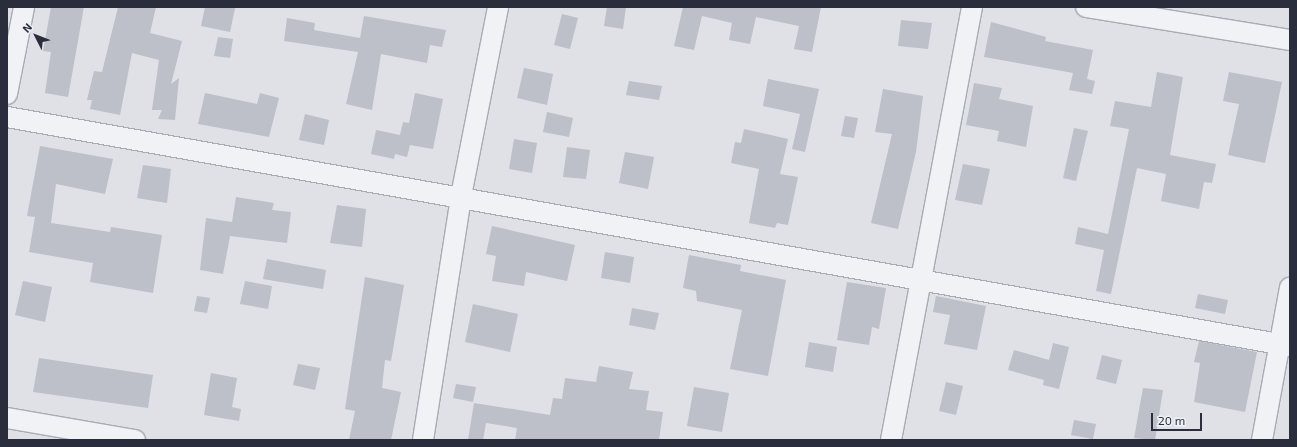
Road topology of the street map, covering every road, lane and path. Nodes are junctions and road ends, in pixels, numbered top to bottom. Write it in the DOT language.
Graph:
graph roads {
  1 [pos="24,7"];
  2 [pos="498,7"];
  3 [pos="972,7"];
  4 [pos="1086,7"];
  5 [pos="1290,40"];
  6 [pos="7,94"];
  7 [pos="7,117"];
  8 [pos="461,196"];
  9 [pos="918,281"];
  10 [pos="1290,288"];
  11 [pos="1285,345"];
  12 [pos="7,418"];
  13 [pos="135,440"];
  14 [pos="423,440"];
  15 [pos="891,440"];
  16 [pos="1262,440"];
  1 -- 6 [label="street"];
  2 -- 8 [label="street"];
  3 -- 9 [label="street"];
  4 -- 5 [label="street"];
  7 -- 8 [label="street"];
  8 -- 9 [label="street"];
  8 -- 14 [label="street"];
  9 -- 11 [label="street"];
  9 -- 15 [label="street"];
  10 -- 11 [label="street"];
  11 -- 16 [label="street"];
  12 -- 13 [label="street"];
}
